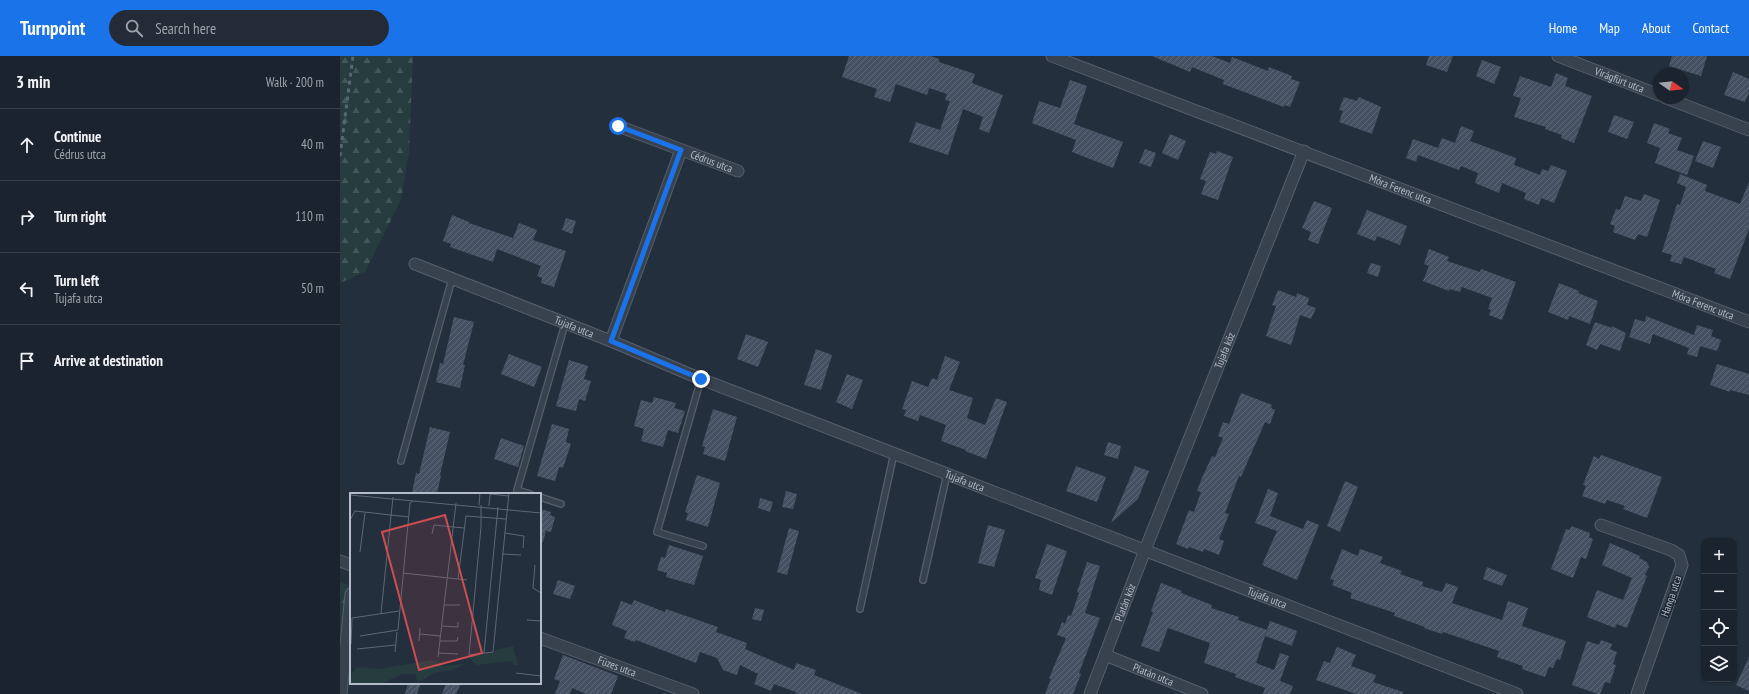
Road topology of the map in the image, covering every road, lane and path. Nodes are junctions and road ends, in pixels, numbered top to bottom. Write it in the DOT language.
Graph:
graph roads {
  1 [pos="1052,56"];
  2 [pos="1558,56"];
  3 [pos="1653,93"];
  4 [pos="1682,104"];
  5 [pos="618,126"];
  6 [pos="1749,130"];
  7 [pos="681,150"];
  8 [pos="1304,151"];
  9 [pos="738,171"];
  10 [pos="415,264"];
  11 [pos="452,279"];
  12 [pos="1749,322"];
  13 [pos="565,324"];
  14 [pos="611,341"];
  15 [pos="701,379"];
  16 [pos="894,453"];
  17 [pos="401,460"];
  18 [pos="947,474"];
  19 [pos="527,493"];
  20 [pos="541,497"];
  21 [pos="561,504"];
  22 [pos="1601,525"];
  23 [pos="704,546"];
  24 [pos="1145,550"];
  25 [pos="340,561"];
  26 [pos="350,565"];
  27 [pos="923,580"];
  28 [pos="350,604"];
  29 [pos="860,609"];
  30 [pos="541,638"];
  31 [pos="1104,655"];
  32 [pos="341,694"];
  33 [pos="693,694"];
  34 [pos="1090,694"];
  35 [pos="1202,694"];
  36 [pos="1517,694"];
  37 [pos="1637,694"];
  1 -- 8 [label="street, Móra Ferenc utca"];
  2 -- 3 [label="street, Virágfürt utca"];
  4 -- 6 [label="street"];
  5 -- 7 [label="street, Cédrus utca"];
  7 -- 9 [label="street, Cédrus utca"];
  7 -- 14 [label="street"];
  8 -- 12 [label="street, Móra Ferenc utca"];
  8 -- 24 [label="street, Tujafa köz"];
  10 -- 11 [label="street, Tujafa utca"];
  11 -- 13 [label="street, Tujafa utca"];
  11 -- 17 [label="lane"];
  13 -- 14 [label="street, Tujafa utca"];
  13 -- 19 [label="lane"];
  14 -- 15 [label="street, Tujafa utca"];
  15 -- 16 [label="street, Tujafa utca"];
  15 -- 23 [label="lane"];
  16 -- 18 [label="street, Tujafa utca"];
  16 -- 29 [label="lane"];
  18 -- 24 [label="street, Tujafa utca"];
  18 -- 27 [label="lane"];
  20 -- 21 [label="lane"];
  22 -- 37 [label="street, Hanga utca"];
  24 -- 31 [label="street, Platán köz"];
  24 -- 36 [label="street, Tujafa utca"];
  25 -- 26 [label="street"];
  28 -- 32 [label="street"];
  30 -- 33 [label="street, Füzes utca"];
  31 -- 34 [label="street, Platán köz"];
  31 -- 35 [label="street, Platán utca"];
}
